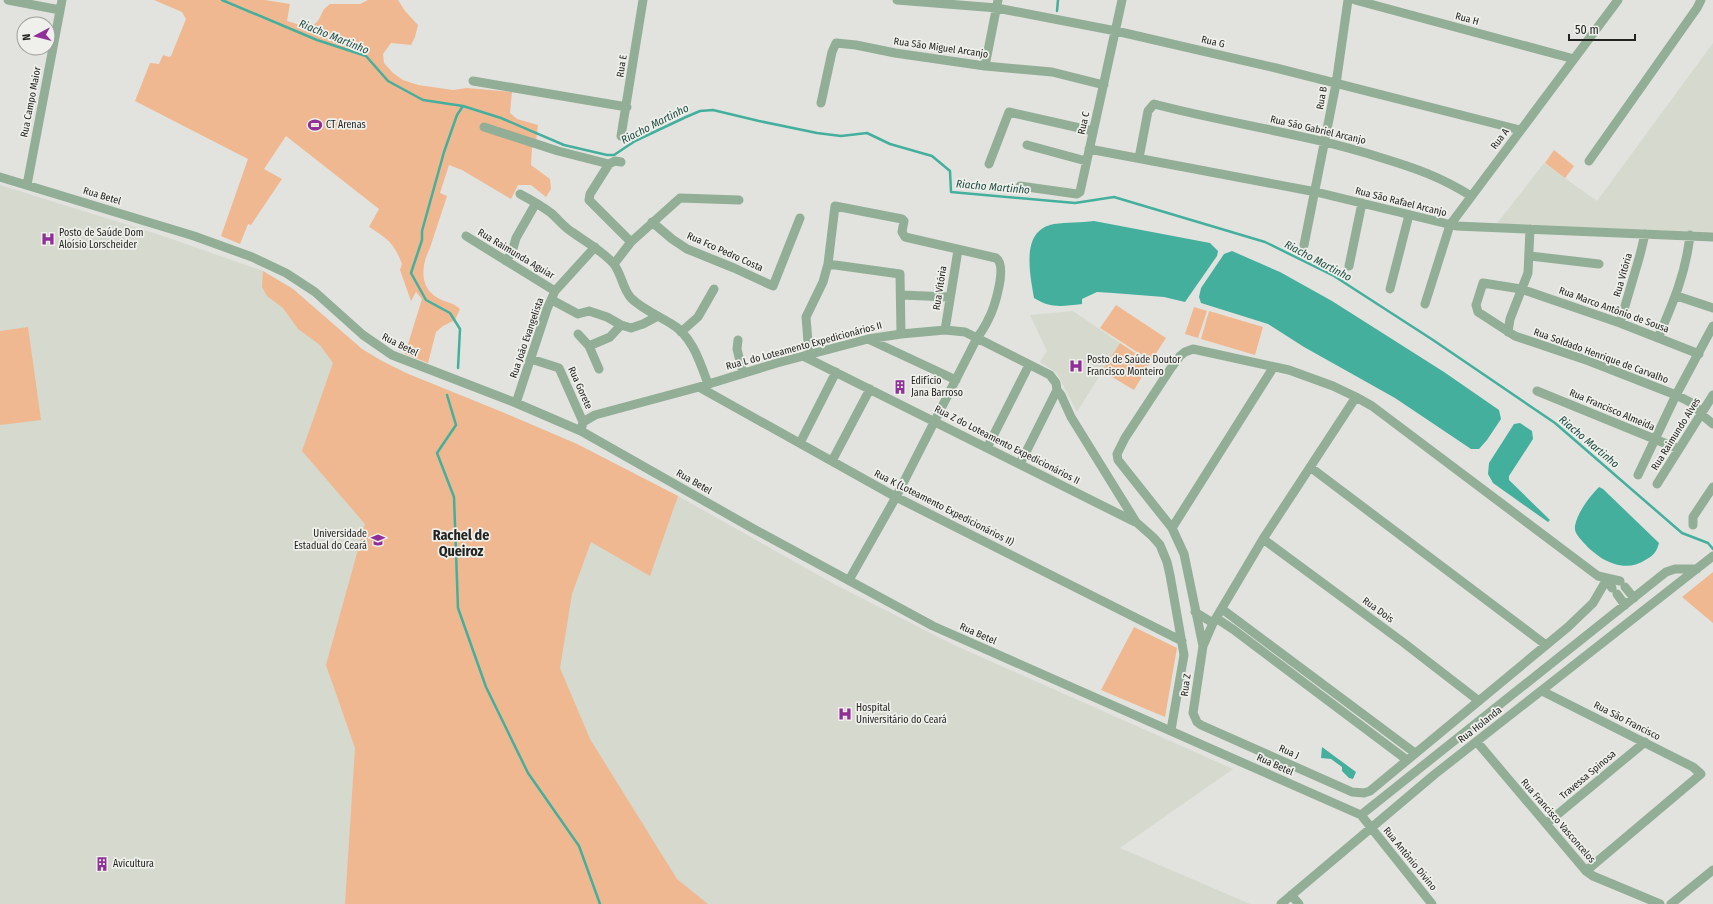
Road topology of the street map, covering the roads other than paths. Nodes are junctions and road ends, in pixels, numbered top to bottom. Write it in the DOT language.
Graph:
graph roads {
  1 [pos="8,0"];
  2 [pos="62,0"];
  3 [pos="643,0"];
  4 [pos="897,0"];
  5 [pos="1122,0"];
  6 [pos="1348,0"];
  7 [pos="1356,0"];
  8 [pos="1618,0"];
  9 [pos="1701,0"];
  10 [pos="997,4"];
  11 [pos="60,10"];
  12 [pos="1116,31"];
  13 [pos="1574,59"];
  14 [pos="985,66"];
  15 [pos="473,82"];
  16 [pos="1336,84"];
  17 [pos="1104,85"];
  18 [pos="821,103"];
  19 [pos="627,107"];
  20 [pos="484,127"];
  21 [pos="1520,130"];
  22 [pos="1093,131"];
  23 [pos="621,136"];
  24 [pos="1326,142"];
  25 [pos="1027,145"];
  26 [pos="1089,149"];
  27 [pos="1138,158"];
  28 [pos="1086,161"];
  29 [pos="1589,161"];
  30 [pos="621,162"];
  31 [pos="609,164"];
  32 [pos="989,164"];
  33 [pos="0,177"];
  34 [pos="27,186"];
  35 [pos="1020,186"];
  36 [pos="1316,192"];
  37 [pos="520,194"];
  38 [pos="1471,196"];
  39 [pos="739,200"];
  40 [pos="536,203"];
  41 [pos="1362,203"];
  42 [pos="1409,215"];
  43 [pos="800,218"];
  44 [pos="652,222"];
  45 [pos="1450,225"];
  46 [pos="1530,229"];
  47 [pos="1645,234"];
  48 [pos="466,236"];
  49 [pos="1690,236"];
  50 [pos="1713,237"];
  51 [pos="631,242"];
  52 [pos="1304,246"];
  53 [pos="595,247"];
  54 [pos="958,250"];
  55 [pos="1530,256"];
  56 [pos="506,260"];
  57 [pos="614,264"];
  58 [pos="828,264"];
  59 [pos="1599,264"];
  60 [pos="1348,266"];
  61 [pos="714,289"];
  62 [pos="1390,289"];
  63 [pos="1521,289"];
  64 [pos="556,291"];
  65 [pos="901,295"];
  66 [pos="1676,296"];
  67 [pos="950,297"];
  68 [pos="552,300"];
  69 [pos="1425,304"];
  70 [pos="1713,308"];
  71 [pos="1478,312"];
  72 [pos="658,316"];
  73 [pos="1620,322"];
  74 [pos="621,326"];
  75 [pos="1713,326"];
  76 [pos="945,330"];
  77 [pos="681,332"];
  78 [pos="1508,332"];
  79 [pos="578,334"];
  80 [pos="901,334"];
  81 [pos="977,338"];
  82 [pos="1658,338"];
  83 [pos="868,339"];
  84 [pos="738,340"];
  85 [pos="589,346"];
  86 [pos="1698,354"];
  87 [pos="806,356"];
  88 [pos="531,359"];
  89 [pos="1029,365"];
  90 [pos="1273,368"];
  91 [pos="599,369"];
  92 [pos="836,372"];
  93 [pos="743,373"];
  94 [pos="956,380"];
  95 [pos="704,386"];
  96 [pos="870,389"];
  97 [pos="1058,390"];
  98 [pos="1536,391"];
  99 [pos="1676,395"];
  100 [pos="1713,395"];
  101 [pos="1356,397"];
  102 [pos="516,403"];
  103 [pos="1702,415"];
  104 [pos="935,422"];
  105 [pos="1713,424"];
  106 [pos="582,426"];
  107 [pos="1655,440"];
  108 [pos="800,444"];
  109 [pos="987,448"];
  110 [pos="1679,449"];
  111 [pos="832,461"];
  112 [pos="1020,464"];
  113 [pos="1310,467"];
  114 [pos="1638,475"];
  115 [pos="1657,484"];
  116 [pos="1713,487"];
  117 [pos="896,497"];
  118 [pos="1136,522"];
  119 [pos="1693,525"];
  120 [pos="1172,528"];
  121 [pos="1263,539"];
  122 [pos="1713,556"];
  123 [pos="1698,568"];
  124 [pos="1607,579"];
  125 [pos="849,580"];
  126 [pos="1634,598"];
  127 [pos="1625,605"];
  128 [pos="1222,609"];
  129 [pos="1194,612"];
  130 [pos="1214,621"];
  131 [pos="1182,641"];
  132 [pos="1546,645"];
  133 [pos="1203,646"];
  134 [pos="1542,691"];
  135 [pos="1479,701"];
  136 [pos="1201,725"];
  137 [pos="1170,730"];
  138 [pos="1477,742"];
  139 [pos="1645,742"];
  140 [pos="1415,753"];
  141 [pos="1407,760"];
  142 [pos="1370,791"];
  143 [pos="1361,815"];
  144 [pos="1546,824"];
  145 [pos="1371,828"];
  146 [pos="1713,870"];
  147 [pos="1586,871"];
  148 [pos="1291,895"];
  149 [pos="1281,904"];
  150 [pos="1299,904"];
  151 [pos="1432,904"];
  152 [pos="1660,904"];
  153 [pos="1671,904"];
  1 -- 11 [label="street"];
  2 -- 11 [label="street, Rua Campo Maior"];
  3 -- 19 [label="street, Rua E"];
  4 -- 10 [label="street, Rua G"];
  5 -- 12 [label="street, Rua C"];
  6 -- 16 [label="street, Rua B"];
  7 -- 13 [label="street, Rua H"];
  8 -- 13 [label="street, Rua A"];
  9 -- 29 [label="street"];
  10 -- 12 [label="street, Rua G"];
  10 -- 14 [label="street"];
  11 -- 34 [label="street, Rua Campo Maior"];
  12 -- 16 [label="street, Rua G"];
  12 -- 17 [label="street, Rua C"];
  13 -- 21 [label="street, Rua A"];
  14 -- 17 [label="street, Rua São Miguel Arcanjo"];
  14 -- 18 [label="street, Rua São Miguel Arcanjo"];
  15 -- 19 [label="street"];
  16 -- 21 [label="street, Rua G"];
  16 -- 24 [label="street, Rua B"];
  17 -- 22 [label="street, Rua C"];
  19 -- 23 [label="street, Rua E"];
  20 -- 31 [label="street"];
  21 -- 38 [label="street, Rua A"];
  22 -- 26 [label="street, Rua C"];
  22 -- 32 [label="street"];
  24 -- 27 [label="street, Rua São Gabriel Arcanjo"];
  24 -- 36 [label="street, Rua B"];
  24 -- 38 [label="street, Rua São Gabriel Arcanjo"];
  25 -- 28 [label="street"];
  26 -- 27 [label="street, Rua São Rafael Arcanjo"];
  26 -- 28 [label="street, Rua C"];
  27 -- 36 [label="street, Rua São Rafael Arcanjo"];
  28 -- 35 [label="street, Rua C"];
  30 -- 31 [label="street"];
  31 -- 51 [label="street"];
  33 -- 34 [label="street, Rua Betel"];
  34 -- 102 [label="street, Rua Betel"];
  36 -- 41 [label="street, Rua São Rafael Arcanjo"];
  36 -- 52 [label="street, Rua B"];
  37 -- 40 [label="street"];
  38 -- 45 [label="street, Rua A"];
  39 -- 44 [label="street"];
  40 -- 53 [label="street"];
  40 -- 56 [label="street"];
  41 -- 42 [label="street, Rua São Rafael Arcanjo"];
  41 -- 60 [label="street"];
  42 -- 45 [label="street, Rua São Rafael Arcanjo"];
  42 -- 62 [label="street"];
  43 -- 44 [label="street, Rua Fco Pedro Costa"];
  44 -- 51 [label="street"];
  45 -- 46 [label="street, Rua São Rafael Arcanjo"];
  45 -- 69 [label="street, Rua A"];
  46 -- 47 [label="street, Rua São Rafael Arcanjo"];
  46 -- 55 [label="street"];
  47 -- 49 [label="street, Rua São Rafael Arcanjo"];
  47 -- 73 [label="street, Rua Vitória"];
  48 -- 56 [label="street, Rua Raimunda Aguiar"];
  49 -- 50 [label="street, Rua São Rafael Arcanjo"];
  49 -- 66 [label="street"];
  51 -- 57 [label="street"];
  53 -- 57 [label="street"];
  53 -- 64 [label="street, Rua João Evangelista"];
  54 -- 58 [label="street"];
  54 -- 67 [label="street, Rua Vitória"];
  54 -- 81 [label="street"];
  55 -- 59 [label="street"];
  55 -- 63 [label="street"];
  56 -- 64 [label="street, Rua Raimunda Aguiar"];
  57 -- 72 [label="street"];
  58 -- 65 [label="street"];
  58 -- 87 [label="street"];
  61 -- 77 [label="street"];
  63 -- 71 [label="street, Rua Marco Antônio de Sousa"];
  63 -- 73 [label="street, Rua Marco Antônio de Sousa"];
  63 -- 78 [label="street"];
  64 -- 68 [label="street, Rua João Evangelista"];
  65 -- 67 [label="street"];
  65 -- 80 [label="street"];
  66 -- 70 [label="street"];
  66 -- 82 [label="street"];
  67 -- 76 [label="street, Rua Vitória"];
  68 -- 74 [label="street"];
  68 -- 88 [label="street, Rua João Evangelista"];
  71 -- 78 [label="street, Rua Soldado Henrique de Carvalho"];
  72 -- 74 [label="street"];
  72 -- 77 [label="street"];
  73 -- 82 [label="street, Rua Marco Antônio de Sousa"];
  74 -- 85 [label="street"];
  75 -- 86 [label="street"];
  76 -- 80 [label="street, Rua L do Loteamento Expedicionários II"];
  76 -- 81 [label="street, Rua L do Loteamento Expedicionários II"];
  77 -- 95 [label="street"];
  78 -- 99 [label="street, Rua Soldado Henrique de Carvalho"];
  79 -- 85 [label="street"];
  80 -- 83 [label="street, Rua L do Loteamento Expedicionários II"];
  81 -- 89 [label="street, Rua L do Loteamento Expedicionários II"];
  81 -- 94 [label="street"];
  82 -- 86 [label="street, Rua Marco Antônio de Sousa"];
  83 -- 87 [label="street, Rua L do Loteamento Expedicionários II"];
  83 -- 94 [label="street"];
  84 -- 93 [label="street"];
  85 -- 91 [label="street"];
  86 -- 99 [label="street"];
  87 -- 92 [label="street, Rua Z do Loteamento Expedicionários II"];
  87 -- 93 [label="street, Rua L do Loteamento Expedicionários II"];
  88 -- 102 [label="street, Rua João Evangelista"];
  88 -- 106 [label="street, Rua Gorete"];
  89 -- 97 [label="street, Rua L do Loteamento Expedicionários II"];
  89 -- 109 [label="street"];
  90 -- 101 [label="street"];
  90 -- 120 [label="street"];
  90 -- 120 [label="street"];
  92 -- 96 [label="street, Rua Z do Loteamento Expedicionários II"];
  92 -- 108 [label="street"];
  93 -- 95 [label="street, Rua L do Loteamento Expedicionários II"];
  94 -- 104 [label="street"];
  95 -- 106 [label="street, Rua L do Loteamento Expedicionários II"];
  95 -- 108 [label="street, Rua K (Loteamento Expedicionários II)"];
  96 -- 104 [label="street, Rua Z do Loteamento Expedicionários II"];
  96 -- 111 [label="street"];
  97 -- 112 [label="street"];
  97 -- 118 [label="street, Rua L do Loteamento Expedicionários II"];
  98 -- 107 [label="street, Rua Francisco Almeida"];
  99 -- 103 [label="street, Rua Soldado Henrique de Carvalho"];
  99 -- 107 [label="street"];
  100 -- 103 [label="street, Rua Raimundo Alves"];
  101 -- 113 [label="street"];
  101 -- 124 [label="street"];
  102 -- 106 [label="street, Rua Betel"];
  103 -- 105 [label="street, Rua Soldado Henrique de Carvalho"];
  103 -- 110 [label="street, Rua Raimundo Alves"];
  104 -- 109 [label="street, Rua Z do Loteamento Expedicionários II"];
  104 -- 117 [label="street"];
  106 -- 125 [label="street, Rua Betel"];
  107 -- 110 [label="street, Rua Francisco Almeida"];
  107 -- 114 [label="street"];
  108 -- 111 [label="street, Rua K (Loteamento Expedicionários II)"];
  109 -- 112 [label="street, Rua Z do Loteamento Expedicionários II"];
  110 -- 115 [label="street, Rua Raimundo Alves"];
  111 -- 117 [label="street, Rua K (Loteamento Expedicionários II)"];
  112 -- 118 [label="street, Rua Z do Loteamento Expedicionários II"];
  113 -- 121 [label="street"];
  113 -- 132 [label="street"];
  116 -- 119 [label="street"];
  117 -- 125 [label="street"];
  117 -- 131 [label="street, Rua K (Loteamento Expedicionários II)"];
  118 -- 131 [label="street, Rua L do Loteamento Expedicionários II"];
  120 -- 129 [label="street"];
  121 -- 128 [label="street"];
  121 -- 135 [label="street, Rua Dois"];
  122 -- 123 [label="street, Rua Holanda"];
  123 -- 126 [label="street, Rua Holanda"];
  123 -- 134 [label="street, Rua Holanda"];
  124 -- 126 [label="street"];
  124 -- 127 [label="street"];
  124 -- 132 [label="street, Rua Holanda"];
  125 -- 137 [label="street, Rua Betel"];
  126 -- 127 [label="street, Rua Holanda"];
  127 -- 143 [label="street, Rua Holanda"];
  128 -- 130 [label="street"];
  128 -- 140 [label="street"];
  129 -- 130 [label="street"];
  129 -- 133 [label="street"];
  130 -- 133 [label="street"];
  130 -- 141 [label="street"];
  131 -- 137 [label="street, Rua L do Loteamento Expedicionários II"];
  132 -- 135 [label="street, Rua Holanda"];
  133 -- 136 [label="street, Rua Z"];
  134 -- 138 [label="street, Rua Holanda"];
  134 -- 139 [label="street, Rua São Francisco"];
  135 -- 140 [label="street, Rua Holanda"];
  136 -- 142 [label="street, Rua J"];
  137 -- 143 [label="street, Rua Betel"];
  138 -- 144 [label="street, Rua Francisco Vasconcelos"];
  138 -- 145 [label="street, Rua Holanda"];
  139 -- 144 [label="street, Travessa Spinosa"];
  139 -- 147 [label="street, Rua São Francisco"];
  140 -- 141 [label="street, Rua Holanda"];
  141 -- 142 [label="street, Rua Holanda"];
  143 -- 145 [label="street, Rua Betel"];
  144 -- 147 [label="street, Rua Francisco Vasconcelos"];
  145 -- 148 [label="street, Rua Holanda"];
  145 -- 151 [label="street, Rua Antônio Divino"];
  146 -- 153 [label="street"];
  147 -- 152 [label="street, Rua Francisco Vasconcelos"];
  148 -- 149 [label="street, Rua Holanda"];
  148 -- 150 [label="street"];
}
